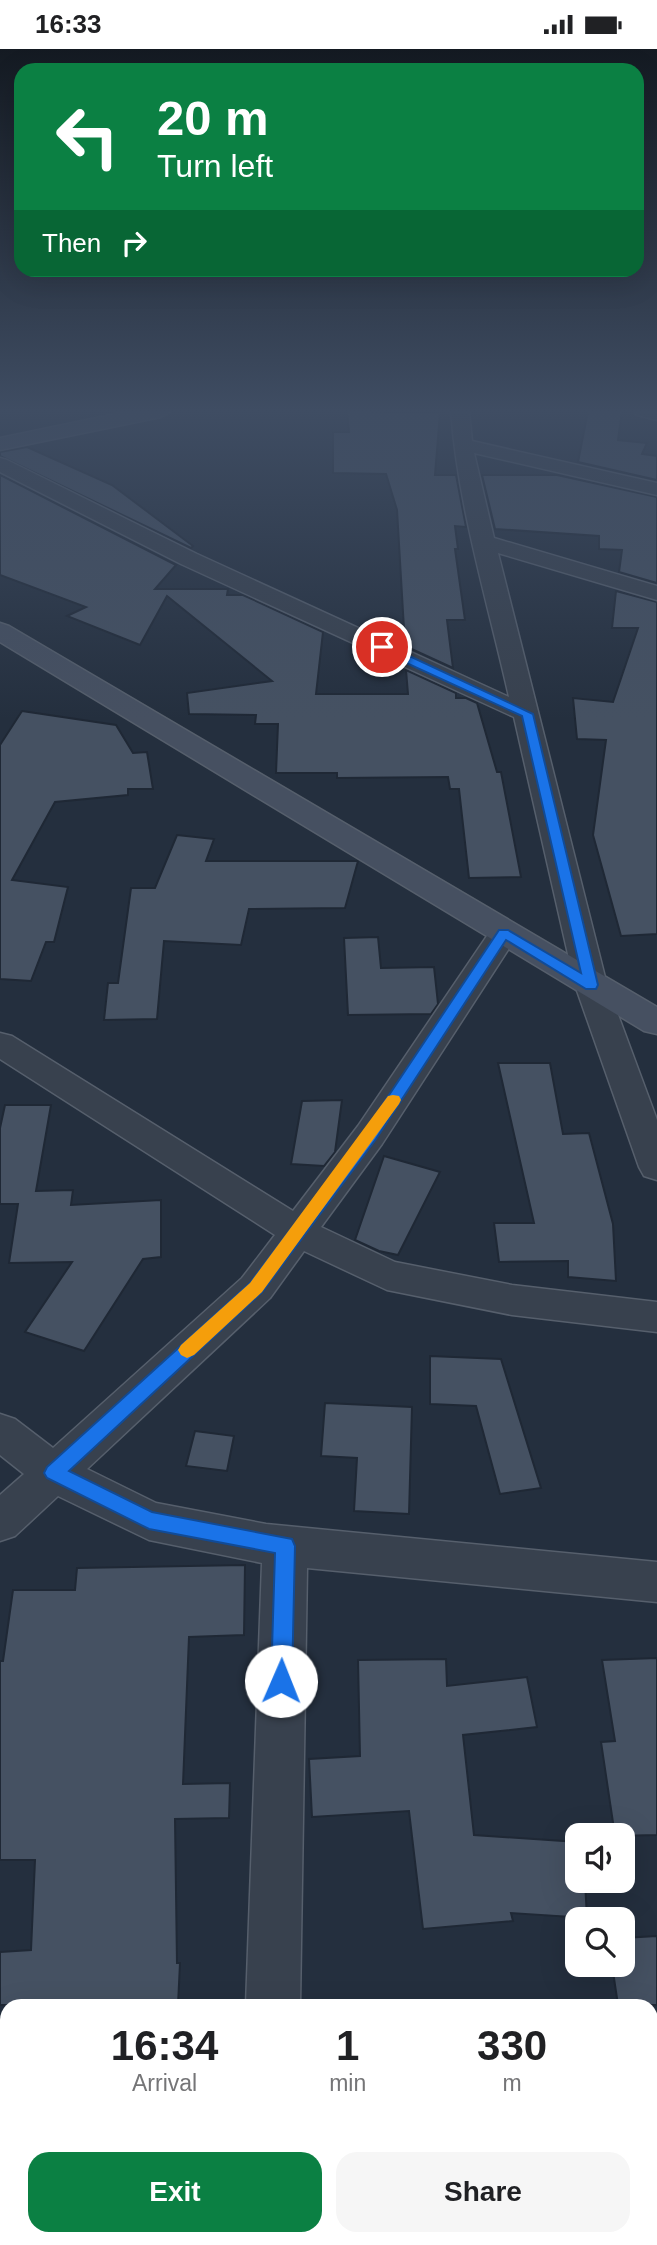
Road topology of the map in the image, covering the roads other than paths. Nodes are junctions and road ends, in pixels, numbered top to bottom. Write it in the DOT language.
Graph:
graph roads {
  1 [pos="98,513"];
  2 [pos="479,513"];
  3 [pos="485,542"];
  4 [pos="657,593"];
  5 [pos="0,631"];
  6 [pos="527,714"];
  7 [pos="504,933"];
  8 [pos="591,985"];
  9 [pos="657,1023"];
  10 [pos="0,1044"];
  11 [pos="657,1167"];
  12 [pos="298,1232"];
  13 [pos="657,1317"];
  14 [pos="0,1431"];
  15 [pos="54,1473"];
  16 [pos="0,1522"];
  17 [pos="285,1546"];
  18 [pos="657,1582"];
  19 [pos="273,1999"];
  1 -- 6 [label="street"];
  2 -- 3 [label="street"];
  3 -- 4 [label="street"];
  3 -- 6 [label="street"];
  5 -- 7 [label="street"];
  6 -- 8 [label="street"];
  7 -- 8 [label="street"];
  7 -- 12 [label="street"];
  8 -- 9 [label="street"];
  8 -- 11 [label="street"];
  10 -- 12 [label="street"];
  12 -- 13 [label="street"];
  12 -- 15 [label="street"];
  14 -- 15 [label="street"];
  15 -- 16 [label="street"];
  15 -- 17 [label="street"];
  17 -- 18 [label="street"];
  17 -- 19 [label="street"];
}
